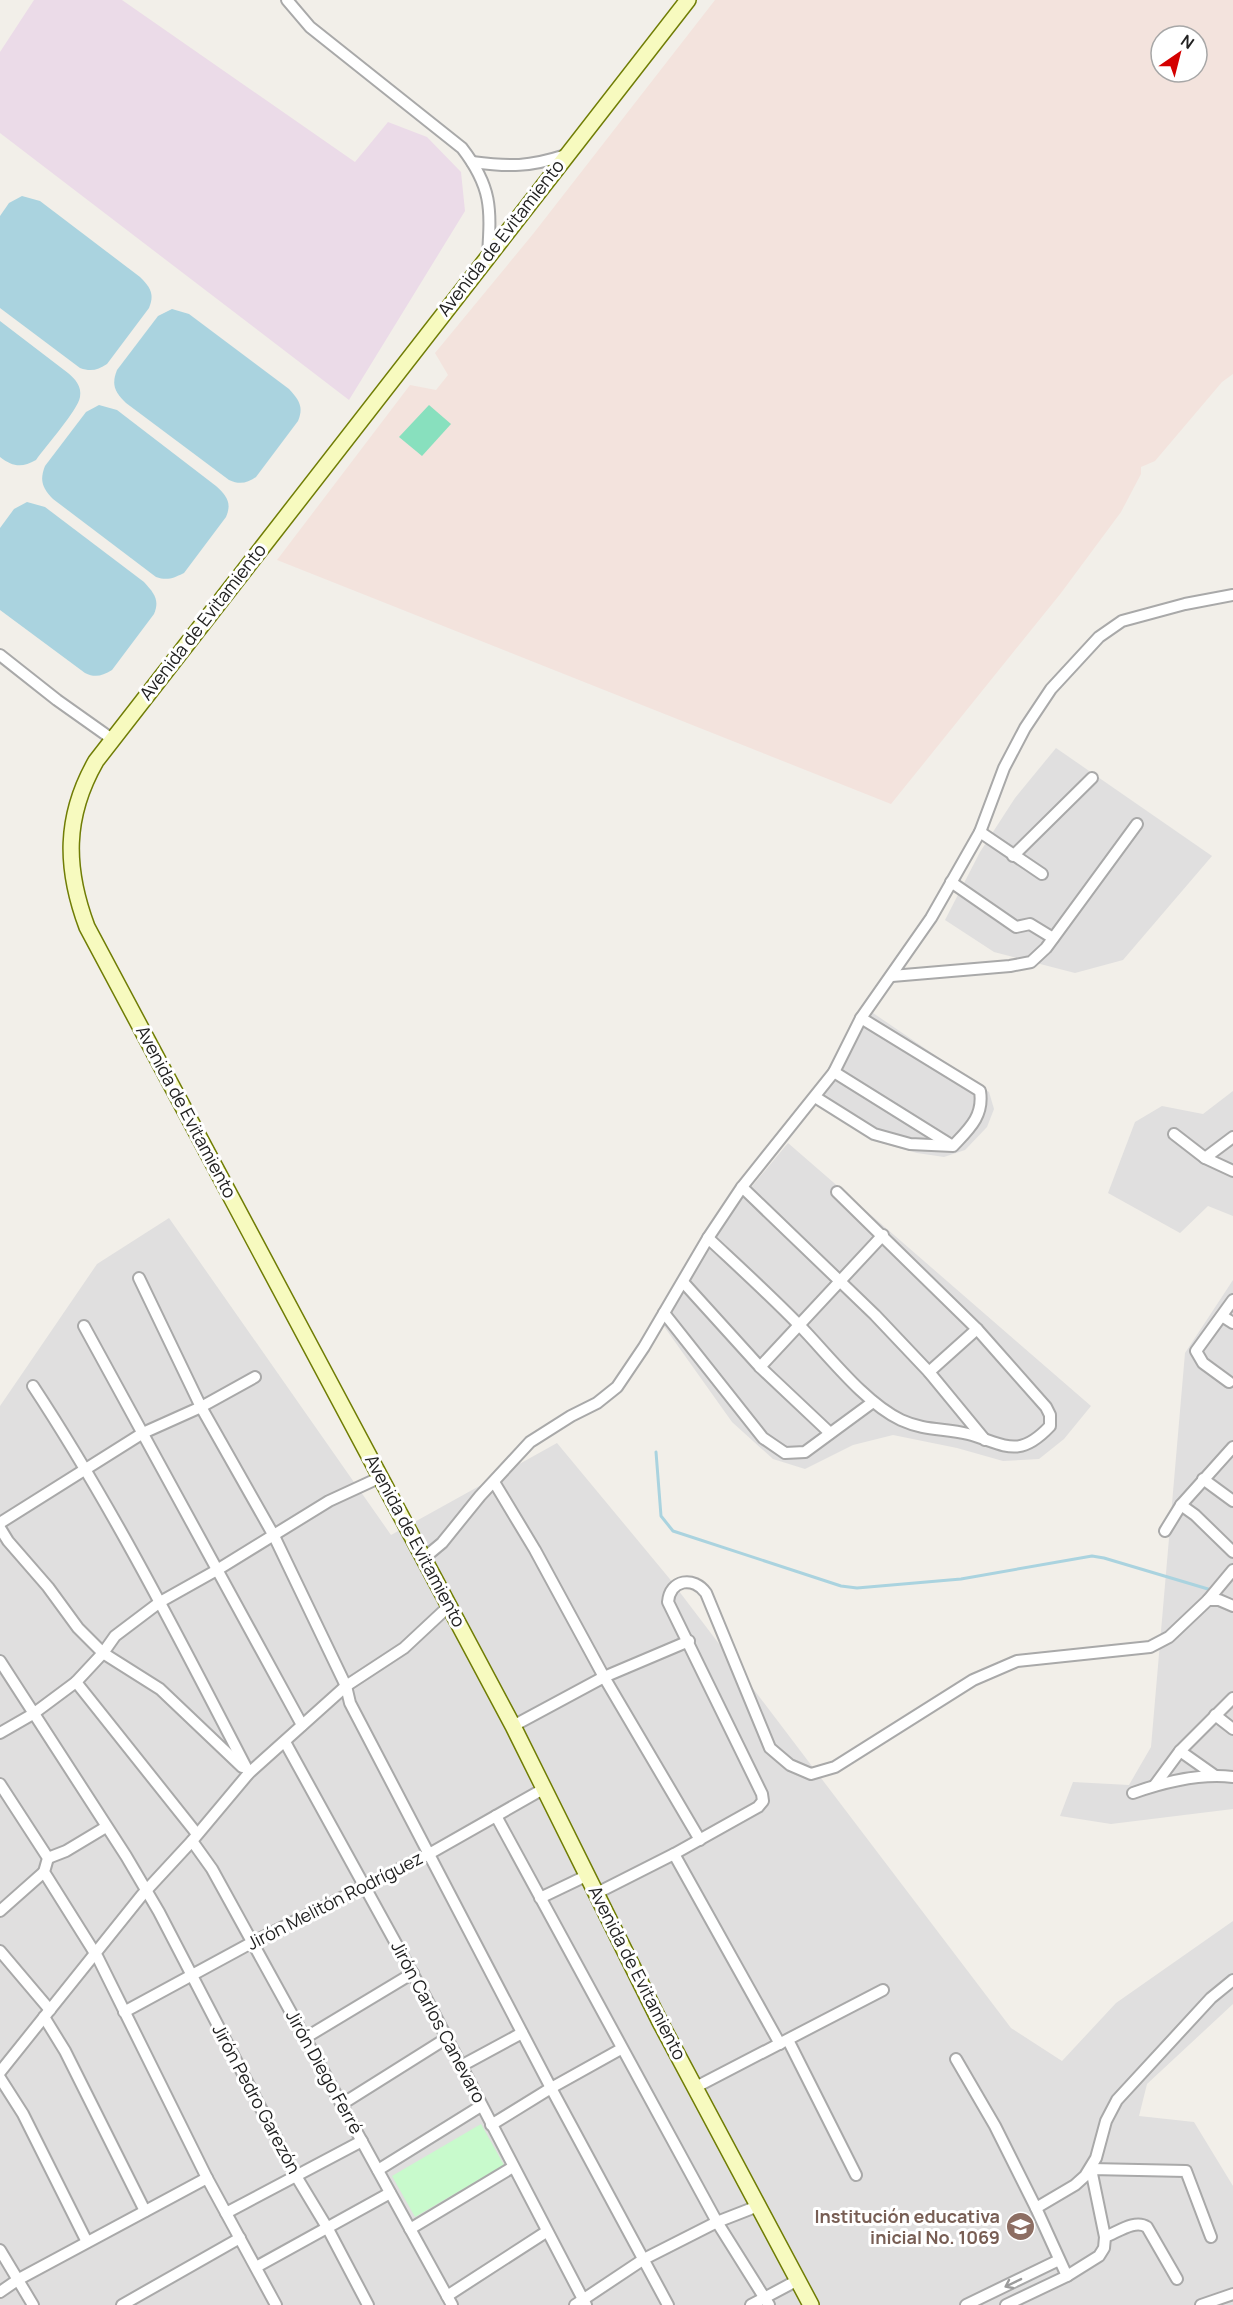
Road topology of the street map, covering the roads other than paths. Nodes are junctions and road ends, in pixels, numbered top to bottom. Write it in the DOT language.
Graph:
graph roads {
  1 [pos="287,0"];
  2 [pos="688,0"];
  3 [pos="566,155"];
  4 [pos="472,162"];
  5 [pos="488,255"];
  6 [pos="1233,595"];
  7 [pos="0,655"];
  8 [pos="112,740"];
  9 [pos="1092,778"];
  10 [pos="1137,824"];
  11 [pos="980,832"];
  12 [pos="1013,856"];
  13 [pos="1042,874"];
  14 [pos="951,882"];
  15 [pos="1053,938"];
  16 [pos="892,976"];
  17 [pos="861,1018"];
  18 [pos="834,1072"];
  19 [pos="815,1097"];
  20 [pos="1174,1134"];
  21 [pos="1233,1137"];
  22 [pos="953,1146"];
  23 [pos="1205,1158"];
  24 [pos="1233,1171"];
  25 [pos="742,1187"];
  26 [pos="837,1192"];
  27 [pos="883,1235"];
  28 [pos="708,1238"];
  29 [pos="139,1278"];
  30 [pos="841,1281"];
  31 [pos="683,1282"];
  32 [pos="1233,1300"];
  33 [pos="664,1313"];
  34 [pos="1222,1316"];
  35 [pos="1233,1323"];
  36 [pos="799,1325"];
  37 [pos="84,1326"];
  38 [pos="977,1329"];
  39 [pos="760,1367"];
  40 [pos="929,1372"];
  41 [pos="255,1377"];
  42 [pos="1229,1382"];
  43 [pos="33,1386"];
  44 [pos="873,1402"];
  45 [pos="201,1407"];
  46 [pos="143,1433"];
  47 [pos="830,1433"];
  48 [pos="986,1441"];
  49 [pos="1233,1447"];
  50 [pos="84,1470"];
  51 [pos="381,1478"];
  52 [pos="1203,1479"];
  53 [pos="495,1482"];
  54 [pos="1233,1501"];
  55 [pos="1181,1505"];
  56 [pos="0,1522"];
  57 [pos="0,1528"];
  58 [pos="1165,1531"];
  59 [pos="274,1536"];
  60 [pos="1233,1552"];
  61 [pos="424,1558"];
  62 [pos="218,1570"];
  63 [pos="1233,1570"];
  64 [pos="1208,1600"];
  65 [pos="160,1602"];
  66 [pos="449,1606"];
  67 [pos="1233,1606"];
  68 [pos="688,1641"];
  69 [pos="103,1653"];
  70 [pos="0,1661"];
  71 [pos="604,1677"];
  72 [pos="76,1682"];
  73 [pos="346,1686"];
  74 [pos="1233,1698"];
  75 [pos="33,1714"];
  76 [pos="1215,1715"];
  77 [pos="302,1725"];
  78 [pos="513,1726"];
  79 [pos="1233,1729"];
  80 [pos="0,1732"];
  81 [pos="285,1742"];
  82 [pos="1180,1750"];
  83 [pos="249,1773"];
  84 [pos="1214,1775"];
  85 [pos="1233,1777"];
  86 [pos="0,1784"];
  87 [pos="1155,1785"];
  88 [pos="545,1788"];
  89 [pos="1133,1794"];
  90 [pos="496,1816"];
  91 [pos="106,1827"];
  92 [pos="195,1837"];
  93 [pos="700,1840"];
  94 [pos="429,1854"];
  95 [pos="674,1854"];
  96 [pos="48,1858"];
  97 [pos="44,1872"];
  98 [pos="588,1875"];
  99 [pos="366,1886"];
  100 [pos="147,1891"];
  101 [pos="597,1893"];
  102 [pos="540,1899"];
  103 [pos="0,1910"];
  104 [pos="253,1942"];
  105 [pos="0,1951"];
  106 [pos="94,1953"];
  107 [pos="412,1973"];
  108 [pos="191,1976"];
  109 [pos="1233,1980"];
  110 [pos="883,1990"];
  111 [pos="124,2012"];
  112 [pos="47,2013"];
  113 [pos="522,2032"];
  114 [pos="305,2038"];
  115 [pos="447,2038"];
  116 [pos="784,2042"];
  117 [pos="621,2049"];
  118 [pos="956,2059"];
  119 [pos="462,2066"];
  120 [pos="1,2067"];
  121 [pos="0,2078"];
  122 [pos="696,2087"];
  123 [pos="551,2088"];
  124 [pos="342,2104"];
  125 [pos="481,2106"];
  126 [pos="491,2125"];
  127 [pos="362,2141"];
  128 [pos="513,2167"];
  129 [pos="1091,2169"];
  130 [pos="378,2170"];
  131 [pos="856,2175"];
  132 [pos="296,2176"];
  133 [pos="207,2178"];
  134 [pos="390,2193"];
  135 [pos="758,2206"];
  136 [pos="1036,2208"];
  137 [pos="145,2211"];
  138 [pos="226,2213"];
  139 [pos="717,2222"];
  140 [pos="328,2229"];
  141 [pos="410,2229"];
  142 [pos="546,2232"];
  143 [pos="1105,2237"];
  144 [pos="1211,2237"];
  145 [pos="240,2238"];
  146 [pos="87,2242"];
  147 [pos="0,2250"];
  148 [pos="644,2259"];
  149 [pos="1059,2260"];
  150 [pos="256,2267"];
  151 [pos="1067,2276"];
  152 [pos="19,2279"];
  153 [pos="1177,2279"];
  154 [pos="798,2280"];
  155 [pos="0,2292"];
  156 [pos="1233,2294"];
  157 [pos="450,2300"];
  158 [pos="767,2301"];
  159 [pos="581,2303"];
  160 [pos="33,2305"];
  161 [pos="122,2305"];
  162 [pos="276,2305"];
  163 [pos="368,2305"];
  164 [pos="668,2305"];
  165 [pos="751,2305"];
  166 [pos="811,2305"];
  167 [pos="966,2305"];
  168 [pos="1006,2305"];
  169 [pos="1201,2305"];
  1 -- 4 [label="street"];
  2 -- 3 [label="street, Avenida de Evitamiento"];
  3 -- 4 [label="street"];
  3 -- 5 [label="street, Avenida de Evitamiento"];
  4 -- 5 [label="street"];
  5 -- 8 [label="street, Avenida de Evitamiento"];
  6 -- 11 [label="street"];
  7 -- 8 [label="street"];
  8 -- 51 [label="street, Avenida de Evitamiento"];
  9 -- 12 [label="street"];
  10 -- 15 [label="street"];
  11 -- 12 [label="street"];
  11 -- 14 [label="street"];
  12 -- 13 [label="street"];
  14 -- 15 [label="street"];
  14 -- 16 [label="street"];
  15 -- 16 [label="street"];
  16 -- 17 [label="street"];
  17 -- 18 [label="street"];
  17 -- 22 [label="street"];
  18 -- 19 [label="street"];
  18 -- 22 [label="street"];
  19 -- 22 [label="street"];
  19 -- 25 [label="street"];
  20 -- 23 [label="street"];
  21 -- 23 [label="street"];
  23 -- 24 [label="street"];
  25 -- 28 [label="street"];
  25 -- 30 [label="street"];
  26 -- 27 [label="street"];
  27 -- 30 [label="street"];
  27 -- 38 [label="street"];
  28 -- 31 [label="street"];
  28 -- 36 [label="street"];
  29 -- 45 [label="street"];
  30 -- 36 [label="street"];
  30 -- 40 [label="street"];
  31 -- 33 [label="street"];
  31 -- 39 [label="street"];
  32 -- 34 [label="street"];
  33 -- 47 [label="street"];
  33 -- 53 [label="street"];
  34 -- 35 [label="street"];
  34 -- 42 [label="street"];
  36 -- 39 [label="street"];
  36 -- 44 [label="street"];
  37 -- 46 [label="street"];
  38 -- 40 [label="street"];
  38 -- 48 [label="street"];
  39 -- 47 [label="street"];
  40 -- 48 [label="street"];
  41 -- 45 [label="street"];
  43 -- 50 [label="street"];
  44 -- 47 [label="street"];
  44 -- 48 [label="street"];
  45 -- 46 [label="street"];
  45 -- 59 [label="street"];
  46 -- 50 [label="street"];
  46 -- 62 [label="street"];
  49 -- 52 [label="street"];
  50 -- 56 [label="street"];
  50 -- 65 [label="street"];
  51 -- 59 [label="street"];
  51 -- 61 [label="street, Avenida de Evitamiento"];
  52 -- 54 [label="street"];
  52 -- 55 [label="street"];
  53 -- 61 [label="street"];
  53 -- 71 [label="street"];
  55 -- 58 [label="street"];
  55 -- 60 [label="street"];
  57 -- 69 [label="street"];
  59 -- 62 [label="street"];
  59 -- 73 [label="street"];
  61 -- 66 [label="street, Avenida de Evitamiento"];
  62 -- 65 [label="street"];
  62 -- 77 [label="street"];
  63 -- 64 [label="street"];
  64 -- 67 [label="street"];
  64 -- 68 [label="street"];
  65 -- 69 [label="street"];
  65 -- 83 [label="street"];
  66 -- 73 [label="street"];
  66 -- 78 [label="street, Avenida de Evitamiento"];
  68 -- 71 [label="street"];
  68 -- 93 [label="street"];
  69 -- 72 [label="street"];
  69 -- 83 [label="street"];
  70 -- 75 [label="street, Jirón Pedro Garezón"];
  71 -- 78 [label="street"];
  71 -- 93 [label="street"];
  72 -- 75 [label="street"];
  72 -- 92 [label="street, Jirón Diego Ferré"];
  73 -- 77 [label="street"];
  73 -- 94 [label="street"];
  74 -- 76 [label="street"];
  75 -- 80 [label="street"];
  75 -- 91 [label="street, Jirón Pedro Garezón"];
  76 -- 79 [label="street"];
  76 -- 82 [label="street"];
  77 -- 81 [label="street"];
  78 -- 88 [label="street, Avenida de Evitamiento"];
  81 -- 83 [label="street"];
  81 -- 99 [label="street, Jirón Carlos Canevaro"];
  82 -- 84 [label="street"];
  82 -- 87 [label="street"];
  83 -- 92 [label="street"];
  84 -- 85 [label="street"];
  84 -- 87 [label="street"];
  86 -- 96 [label="street"];
  87 -- 89 [label="street"];
  88 -- 90 [label="street, Jirón Melitón Rodríguez"];
  88 -- 98 [label="street, Avenida de Evitamiento"];
  90 -- 94 [label="street, Jirón Melitón Rodríguez"];
  90 -- 102 [label="street"];
  91 -- 96 [label="street"];
  91 -- 100 [label="street, Jirón Pedro Garezón"];
  92 -- 100 [label="street"];
  92 -- 104 [label="street, Jirón Diego Ferré"];
  93 -- 95 [label="street"];
  94 -- 99 [label="street, Jirón Melitón Rodríguez"];
  94 -- 113 [label="street"];
  95 -- 101 [label="street"];
  95 -- 116 [label="street"];
  96 -- 97 [label="street"];
  97 -- 103 [label="street"];
  97 -- 106 [label="street"];
  98 -- 101 [label="street, Avenida de Evitamiento"];
  98 -- 102 [label="street"];
  99 -- 104 [label="street, Jirón Melitón Rodríguez"];
  99 -- 107 [label="street, Jirón Carlos Canevaro"];
  100 -- 106 [label="street"];
  100 -- 108 [label="street, Jirón Pedro Garezón"];
  101 -- 122 [label="street, Avenida de Evitamiento"];
  102 -- 117 [label="street"];
  104 -- 108 [label="street, Jirón Melitón Rodríguez"];
  104 -- 114 [label="street, Jirón Diego Ferré"];
  105 -- 112 [label="street"];
  106 -- 111 [label="street"];
  106 -- 112 [label="street"];
  107 -- 114 [label="street"];
  107 -- 115 [label="street, Jirón Carlos Canevaro"];
  108 -- 111 [label="street, Jirón Melitón Rodríguez"];
  108 -- 132 [label="street, Jirón Pedro Garezón"];
  109 -- 129 [label="street"];
  110 -- 116 [label="street"];
  111 -- 133 [label="street"];
  112 -- 120 [label="street"];
  112 -- 137 [label="street"];
  113 -- 119 [label="street"];
  113 -- 123 [label="street"];
  114 -- 124 [label="street, Jirón Diego Ferré"];
  115 -- 119 [label="street, Jirón Carlos Canevaro"];
  115 -- 124 [label="street"];
  116 -- 122 [label="street"];
  116 -- 131 [label="street"];
  117 -- 123 [label="street"];
  117 -- 139 [label="street"];
  118 -- 136 [label="street"];
  119 -- 125 [label="street, Jirón Carlos Canevaro"];
  121 -- 146 [label="street"];
  122 -- 135 [label="street, Avenida de Evitamiento"];
  123 -- 126 [label="street"];
  123 -- 148 [label="street"];
  124 -- 127 [label="street, Jirón Diego Ferré"];
  125 -- 126 [label="street, Jirón Carlos Canevaro"];
  125 -- 130 [label="street"];
  126 -- 128 [label="street, Jirón Carlos Canevaro"];
  127 -- 130 [label="street, Jirón Diego Ferré"];
  127 -- 132 [label="street"];
  128 -- 141 [label="street"];
  128 -- 142 [label="street, Jirón Carlos Canevaro"];
  129 -- 136 [label="street"];
  129 -- 143 [label="street"];
  129 -- 144 [label="street"];
  130 -- 134 [label="street, Jirón Diego Ferré"];
  132 -- 138 [label="street"];
  132 -- 140 [label="street, Jirón Pedro Garezón"];
  133 -- 137 [label="street"];
  133 -- 138 [label="street"];
  134 -- 140 [label="street"];
  134 -- 141 [label="street, Jirón Diego Ferré"];
  135 -- 139 [label="street"];
  135 -- 154 [label="street, Avenida de Evitamiento"];
  136 -- 149 [label="street"];
  137 -- 146 [label="street"];
  138 -- 145 [label="street"];
  139 -- 148 [label="street"];
  139 -- 158 [label="street"];
  140 -- 150 [label="street"];
  140 -- 163 [label="street, Jirón Pedro Garezón"];
  141 -- 157 [label="street, Jirón Diego Ferré"];
  142 -- 157 [label="street"];
  142 -- 159 [label="street, Jirón Carlos Canevaro"];
  143 -- 151 [label="street"];
  143 -- 153 [label="street"];
  145 -- 150 [label="street"];
  145 -- 161 [label="street"];
  146 -- 152 [label="street"];
  147 -- 152 [label="street"];
  148 -- 159 [label="street"];
  148 -- 164 [label="street"];
  149 -- 151 [label="street"];
  149 -- 167 [label="street, one-way"];
  150 -- 162 [label="street"];
  151 -- 168 [label="street"];
  152 -- 155 [label="street"];
  152 -- 160 [label="street"];
  154 -- 158 [label="street"];
  154 -- 166 [label="street, Avenida de Evitamiento"];
  156 -- 169 [label="street"];
  158 -- 165 [label="street"];
}
